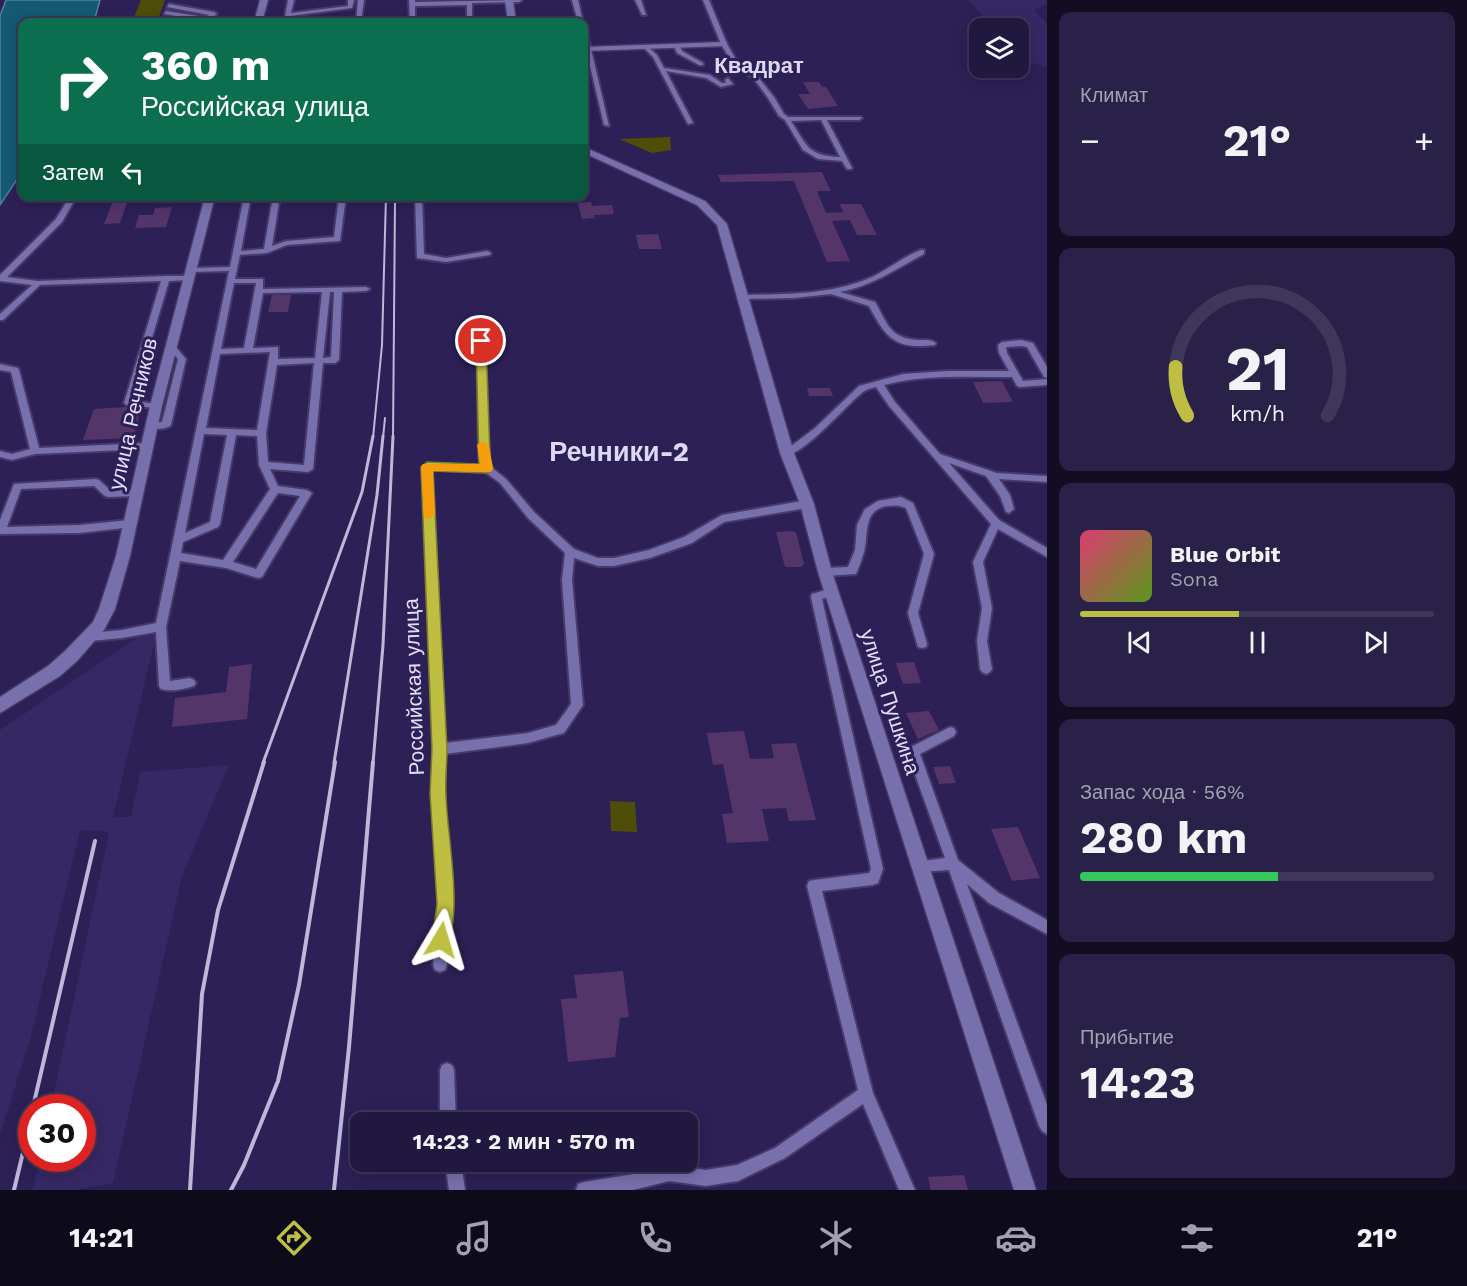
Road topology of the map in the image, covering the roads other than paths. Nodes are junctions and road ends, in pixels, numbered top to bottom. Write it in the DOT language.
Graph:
graph roads {
  1 [pos="264,0"];
  2 [pos="291,0"];
  3 [pos="351,0"];
  4 [pos="361,0"];
  5 [pos="509,0"];
  6 [pos="519,0"];
  7 [pos="575,0"];
  8 [pos="638,0"];
  9 [pos="706,0"];
  10 [pos="469,1"];
  11 [pos="412,2"];
  12 [pos="169,6"];
  13 [pos="644,14"];
  14 [pos="287,15"];
  15 [pos="204,18"];
  16 [pos="208,18"];
  17 [pos="259,18"];
  18 [pos="287,18"];
  19 [pos="359,18"];
  20 [pos="412,18"];
  21 [pos="470,18"];
  22 [pos="511,18"];
  23 [pos="580,18"];
  24 [pos="724,44"];
  25 [pos="646,47"];
  26 [pos="588,49"];
  27 [pos="678,49"];
  28 [pos="669,55"];
  29 [pos="588,59"];
  30 [pos="701,64"];
  31 [pos="662,69"];
  32 [pos="728,80"];
  33 [pos="823,118"];
  34 [pos="859,118"];
  35 [pos="787,119"];
  36 [pos="690,123"];
  37 [pos="607,125"];
  38 [pos="588,152"];
  39 [pos="845,159"];
  40 [pos="849,168"];
  41 [pos="71,201"];
  42 [pos="209,201"];
  43 [pos="247,201"];
  44 [pos="276,201"];
  45 [pos="342,201"];
  46 [pos="418,201"];
  47 [pos="267,251"];
  48 [pos="921,252"];
  49 [pos="237,253"];
  50 [pos="487,253"];
  51 [pos="234,269"];
  52 [pos="190,274"];
  53 [pos="0,278"];
  54 [pos="166,278"];
  55 [pos="231,281"];
  56 [pos="38,283"];
  57 [pos="366,289"];
  58 [pos="326,290"];
  59 [pos="338,290"];
  60 [pos="259,291"];
  61 [pos="829,292"];
  62 [pos="743,297"];
  63 [pos="0,318"];
  64 [pos="481,341"];
  65 [pos="932,343"];
  66 [pos="171,347"];
  67 [pos="248,351"];
  68 [pos="217,352"];
  69 [pos="319,361"];
  70 [pos="273,362"];
  71 [pos="0,367"];
  72 [pos="1014,374"];
  73 [pos="1047,375"];
  74 [pos="1047,382"];
  75 [pos="878,383"];
  76 [pos="156,406"];
  77 [pos="151,425"];
  78 [pos="201,431"];
  79 [pos="232,432"];
  80 [pos="261,433"];
  81 [pos="146,446"];
  82 [pos="36,451"];
  83 [pos="787,453"];
  84 [pos="0,454"];
  85 [pos="937,456"];
  86 [pos="12,457"];
  87 [pos="0,460"];
  88 [pos="264,465"];
  89 [pos="487,469"];
  90 [pos="990,474"];
  91 [pos="1047,479"];
  92 [pos="275,489"];
  93 [pos="136,493"];
  94 [pos="807,504"];
  95 [pos="1010,509"];
  96 [pos="996,523"];
  97 [pos="129,524"];
  98 [pos="0,531"];
  99 [pos="179,540"];
  100 [pos="570,552"];
  101 [pos="1047,553"];
  102 [pos="175,556"];
  103 [pos="226,564"];
  104 [pos="825,572"];
  105 [pos="832,592"];
  106 [pos="161,627"];
  107 [pos="90,637"];
  108 [pos="922,644"];
  109 [pos="986,669"];
  110 [pos="190,683"];
  111 [pos="0,706"];
  112 [pos="950,732"];
  113 [pos="439,749"];
  114 [pos="953,864"];
  115 [pos="920,866"];
  116 [pos="1047,927"];
  117 [pos="440,965"];
  118 [pos="447,1070"];
  119 [pos="866,1093"];
  120 [pos="447,1112"];
  121 [pos="1047,1126"];
  122 [pos="455,1172"];
  123 [pos="457,1190"];
  124 [pos="584,1190"];
  125 [pos="907,1190"];
  126 [pos="1025,1190"];
  1 -- 17 [label="main road"];
  2 -- 14 [label="street"];
  3 -- 14 [label="street"];
  4 -- 19 [label="street"];
  5 -- 6 [label="street"];
  5 -- 10 [label="street"];
  5 -- 22 [label="main road"];
  7 -- 23 [label="street"];
  8 -- 13 [label="street"];
  9 -- 24 [label="street"];
  10 -- 11 [label="street"];
  10 -- 21 [label="street"];
  11 -- 20 [label="street"];
  12 -- 15 [label="street"];
  12 -- 16 [label="street"];
  14 -- 18 [label="street"];
  24 -- 27 [label="main road"];
  24 -- 35 [label="street"];
  25 -- 26 [label="main road"];
  25 -- 27 [label="main road"];
  25 -- 31 [label="street"];
  27 -- 28 [label="street"];
  27 -- 30 [label="street"];
  29 -- 37 [label="street"];
  31 -- 32 [label="street"];
  31 -- 36 [label="street"];
  33 -- 34 [label="street"];
  33 -- 35 [label="street"];
  33 -- 39 [label="street"];
  35 -- 39 [label="street"];
  38 -- 62 [label="main road, улица Пушкина"];
  39 -- 40 [label="street"];
  41 -- 53 [label="street"];
  42 -- 52 [label="main road, улица Речников"];
  43 -- 49 [label="street"];
  44 -- 47 [label="street"];
  45 -- 47 [label="street"];
  46 -- 50 [label="street"];
  47 -- 49 [label="street"];
  48 -- 61 [label="street"];
  49 -- 51 [label="street"];
  51 -- 52 [label="street"];
  51 -- 55 [label="street"];
  52 -- 54 [label="street"];
  52 -- 66 [label="main road, улица Речников"];
  53 -- 56 [label="street"];
  54 -- 56 [label="street"];
  54 -- 76 [label="street"];
  55 -- 60 [label="street"];
  55 -- 68 [label="street"];
  56 -- 63 [label="street"];
  57 -- 59 [label="street"];
  58 -- 59 [label="street"];
  58 -- 60 [label="street"];
  58 -- 69 [label="street"];
  59 -- 69 [label="street"];
  60 -- 67 [label="street"];
  61 -- 62 [label="street"];
  61 -- 65 [label="street"];
  62 -- 83 [label="main road, улица Пушкина"];
  64 -- 89 [label="street"];
  66 -- 76 [label="main road, улица Речников"];
  66 -- 77 [label="street"];
  67 -- 68 [label="street"];
  67 -- 70 [label="street"];
  68 -- 78 [label="street"];
  69 -- 70 [label="street"];
  69 -- 88 [label="street"];
  70 -- 80 [label="street"];
  71 -- 82 [label="street"];
  72 -- 73 [label="street"];
  72 -- 74 [label="street"];
  72 -- 75 [label="street"];
  75 -- 83 [label="street"];
  75 -- 85 [label="street"];
  76 -- 77 [label="main road, улица Речников"];
  77 -- 81 [label="main road, улица Речников"];
  78 -- 79 [label="street"];
  78 -- 99 [label="street"];
  79 -- 80 [label="street"];
  79 -- 99 [label="street"];
  80 -- 88 [label="street"];
  81 -- 82 [label="street"];
  81 -- 93 [label="main road, улица Речников"];
  82 -- 86 [label="street"];
  83 -- 94 [label="main road, улица Пушкина"];
  84 -- 86 [label="street"];
  85 -- 90 [label="street"];
  85 -- 96 [label="street"];
  86 -- 87 [label="street"];
  88 -- 92 [label="street"];
  89 -- 100 [label="street"];
  89 -- 113 [label="street, Российская улица"];
  90 -- 91 [label="street"];
  90 -- 95 [label="street"];
  92 -- 103 [label="street"];
  92 -- 103 [label="street"];
  93 -- 97 [label="main road, улица Речников"];
  93 -- 98 [label="street"];
  94 -- 100 [label="street"];
  94 -- 104 [label="main road, улица Пушкина"];
  96 -- 101 [label="street"];
  96 -- 109 [label="street"];
  97 -- 98 [label="street"];
  97 -- 107 [label="main road, улица Речников"];
  99 -- 102 [label="street"];
  100 -- 113 [label="street"];
  102 -- 103 [label="street"];
  102 -- 106 [label="street"];
  104 -- 105 [label="main road, улица Пушкина"];
  104 -- 108 [label="street"];
  105 -- 115 [label="main road, улица Пушкина"];
  105 -- 119 [label="street"];
  106 -- 107 [label="street"];
  106 -- 110 [label="street"];
  107 -- 111 [label="main road, улица Речников"];
  112 -- 114 [label="street"];
  113 -- 117 [label="street, Российская улица"];
  114 -- 115 [label="street"];
  114 -- 116 [label="street"];
  114 -- 121 [label="street"];
  115 -- 126 [label="main road, улица Пушкина"];
  118 -- 120 [label="street"];
  119 -- 124 [label="street"];
  119 -- 125 [label="street"];
  122 -- 123 [label="street"];
}
